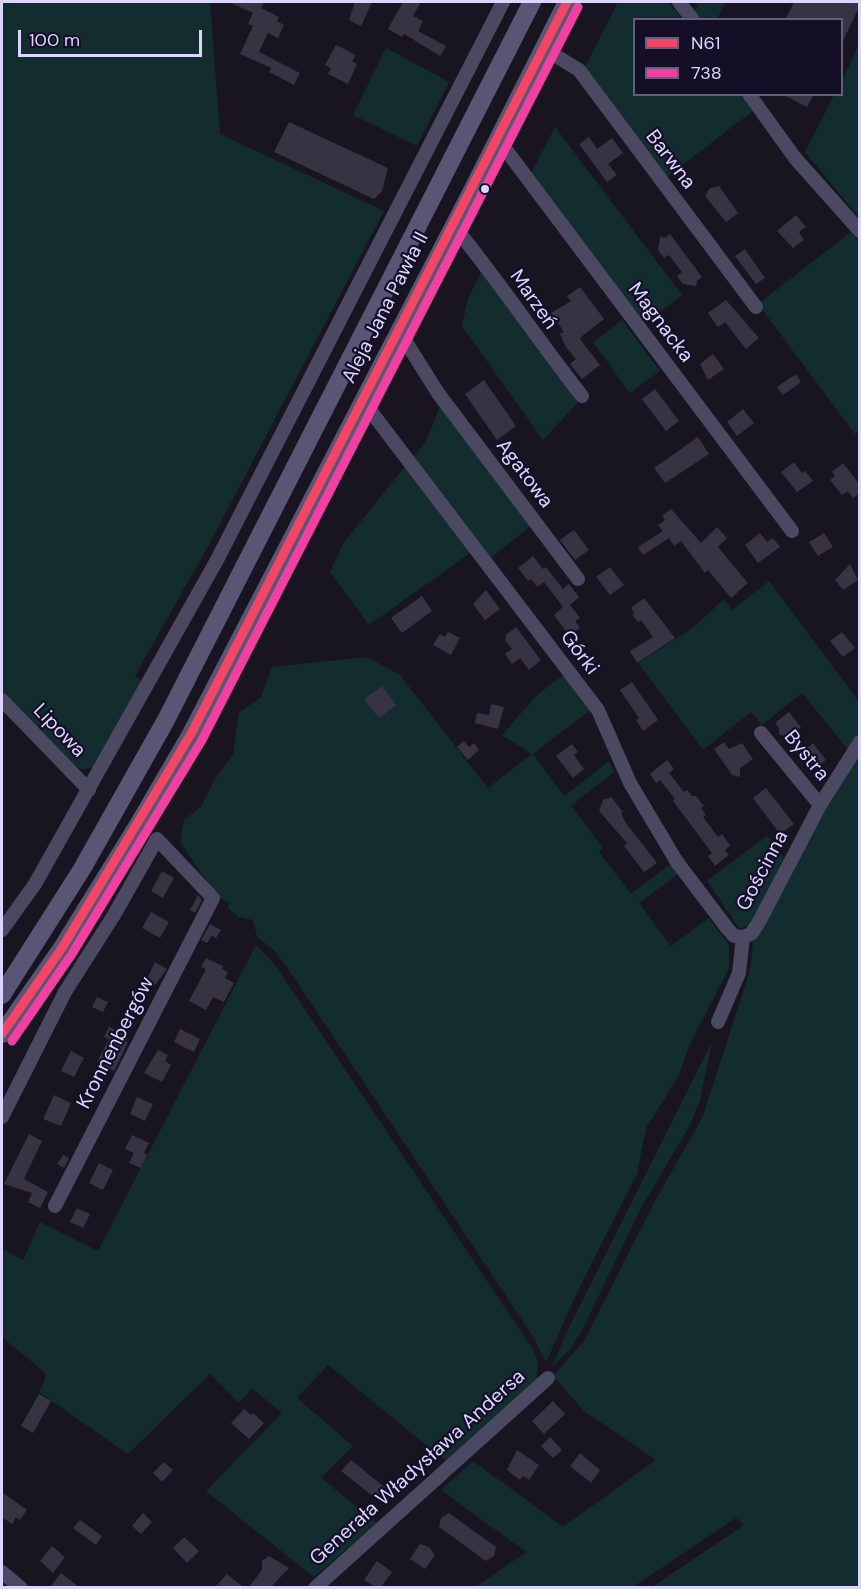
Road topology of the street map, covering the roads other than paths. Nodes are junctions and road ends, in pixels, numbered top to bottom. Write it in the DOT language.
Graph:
graph roads {
  1 [pos="503,2"];
  2 [pos="532,2"];
  3 [pos="567,2"];
  4 [pos="679,2"];
  5 [pos="691,18"];
  6 [pos="543,48"];
  7 [pos="749,96"];
  8 [pos="497,138"];
  9 [pos="453,225"];
  10 [pos="860,231"];
  11 [pos="756,307"];
  12 [pos="399,331"];
  13 [pos="582,396"];
  14 [pos="363,401"];
  15 [pos="792,531"];
  16 [pos="578,579"];
  17 [pos="2,700"];
  18 [pos="761,733"];
  19 [pos="860,742"];
  20 [pos="89,790"];
  21 [pos="820,805"];
  22 [pos="2,930"];
  23 [pos="743,937"];
  24 [pos="2,995"];
  25 [pos="718,1022"];
  26 [pos="2,1034"];
  27 [pos="2,1118"];
  28 [pos="55,1206"];
  29 [pos="548,1378"];
  30 [pos="2,1572"];
  31 [pos="21,1587"];
  32 [pos="315,1587"];
  1 -- 20 [label="street"];
  2 -- 24 [label="main road, Aleja Jana Pawła II"];
  3 -- 6 [label="main road, Aleja Jana Pawła II"];
  4 -- 5 [label="street"];
  6 -- 8 [label="main road, Aleja Jana Pawła II"];
  6 -- 11 [label="street, Barwna"];
  7 -- 10 [label="street"];
  8 -- 9 [label="main road, Aleja Jana Pawła II"];
  8 -- 15 [label="street, Magnacka"];
  9 -- 12 [label="main road, Aleja Jana Pawła II"];
  9 -- 13 [label="street, Marzeń"];
  12 -- 14 [label="main road, Aleja Jana Pawła II"];
  12 -- 16 [label="street, Agatowa"];
  14 -- 23 [label="street, Górki"];
  14 -- 26 [label="main road, Aleja Jana Pawła II"];
  17 -- 20 [label="street, Lipowa"];
  18 -- 21 [label="street, Bystra"];
  19 -- 21 [label="street, Gościnna"];
  20 -- 22 [label="street"];
  21 -- 23 [label="street, Gościnna"];
  23 -- 25 [label="street, Gościnna"];
  27 -- 28 [label="street, Kronnenbergów"];
  29 -- 32 [label="street, Generała Władysława Andersa"];
  30 -- 31 [label="street"];
}
